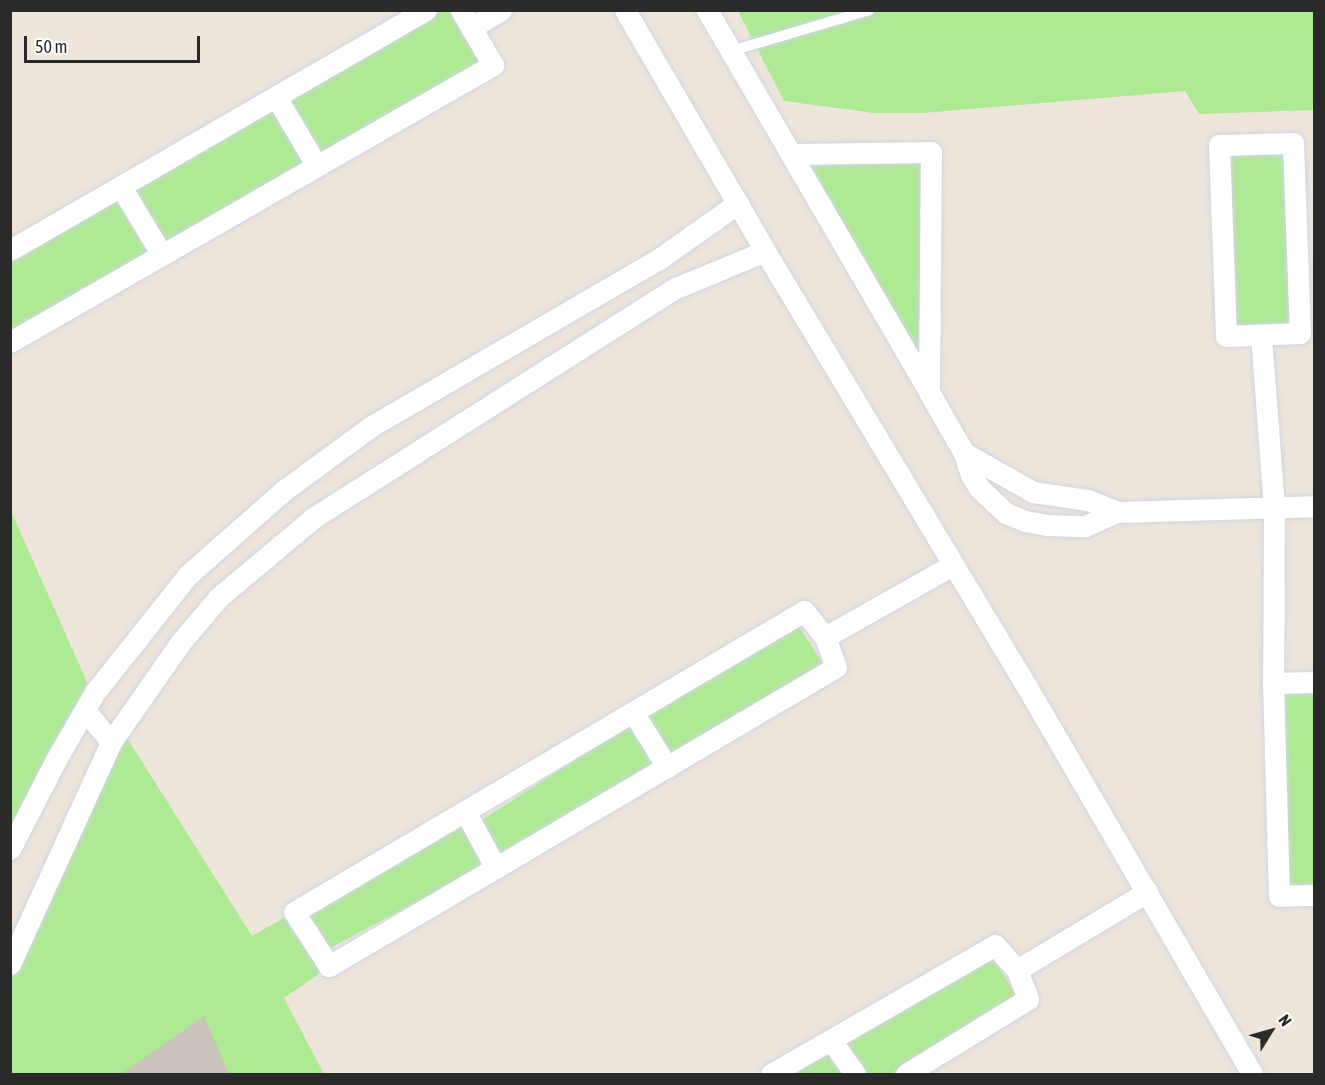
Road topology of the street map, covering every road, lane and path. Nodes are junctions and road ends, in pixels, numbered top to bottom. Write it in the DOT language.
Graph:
graph roads {
  1 [pos="426,10"];
  2 [pos="501,10"];
  3 [pos="625,10"];
  4 [pos="707,10"];
  5 [pos="869,10"];
  6 [pos="466,19"];
  7 [pos="731,51"];
  8 [pos="276,97"];
  9 [pos="792,154"];
  10 [pos="317,166"];
  11 [pos="121,187"];
  12 [pos="738,203"];
  13 [pos="10,250"];
  14 [pos="765,251"];
  15 [pos="162,255"];
  16 [pos="659,259"];
  17 [pos="676,288"];
  18 [pos="1261,335"];
  19 [pos="10,342"];
  20 [pos="929,392"];
  21 [pos="964,453"];
  22 [pos="1314,506"];
  23 [pos="1274,508"];
  24 [pos="1117,512"];
  25 [pos="953,565"];
  26 [pos="825,637"];
  27 [pos="1314,682"];
  28 [pos="1273,683"];
  29 [pos="85,710"];
  30 [pos="633,712"];
  31 [pos="111,742"];
  32 [pos="667,767"];
  33 [pos="465,811"];
  34 [pos="10,849"];
  35 [pos="496,868"];
  36 [pos="1147,892"];
  37 [pos="1314,895"];
  38 [pos="10,964"];
  39 [pos="1017,969"];
  40 [pos="831,1040"];
  41 [pos="771,1074"];
  42 [pos="855,1074"];
  43 [pos="906,1074"];
  44 [pos="1252,1074"];
  1 -- 8 [label="street"];
  2 -- 6 [label="street"];
  3 -- 12 [label="street"];
  4 -- 7 [label="street"];
  5 -- 7 [label="lane"];
  6 -- 10 [label="street"];
  7 -- 9 [label="street"];
  8 -- 10 [label="street"];
  8 -- 11 [label="street"];
  9 -- 20 [label="street"];
  9 -- 20 [label="street"];
  10 -- 15 [label="street"];
  11 -- 13 [label="street"];
  11 -- 15 [label="street"];
  12 -- 14 [label="street"];
  12 -- 16 [label="street"];
  14 -- 17 [label="street"];
  14 -- 25 [label="street"];
  15 -- 19 [label="street"];
  16 -- 17 [label="street"];
  16 -- 29 [label="street"];
  17 -- 31 [label="street"];
  18 -- 18 [label="street"];
  18 -- 23 [label="street"];
  20 -- 21 [label="street"];
  21 -- 24 [label="street"];
  21 -- 24 [label="street"];
  22 -- 23 [label="street"];
  23 -- 24 [label="street"];
  23 -- 28 [label="street"];
  25 -- 26 [label="street"];
  25 -- 36 [label="street"];
  26 -- 30 [label="street"];
  26 -- 32 [label="street"];
  27 -- 28 [label="street"];
  28 -- 37 [label="street"];
  29 -- 31 [label="street"];
  29 -- 34 [label="street"];
  30 -- 32 [label="street"];
  30 -- 33 [label="street"];
  31 -- 38 [label="street"];
  32 -- 35 [label="street"];
  33 -- 35 [label="street"];
  33 -- 35 [label="street"];
  36 -- 39 [label="street"];
  36 -- 44 [label="street"];
  39 -- 40 [label="street"];
  39 -- 43 [label="street"];
  40 -- 41 [label="street"];
  40 -- 42 [label="street"];
}
